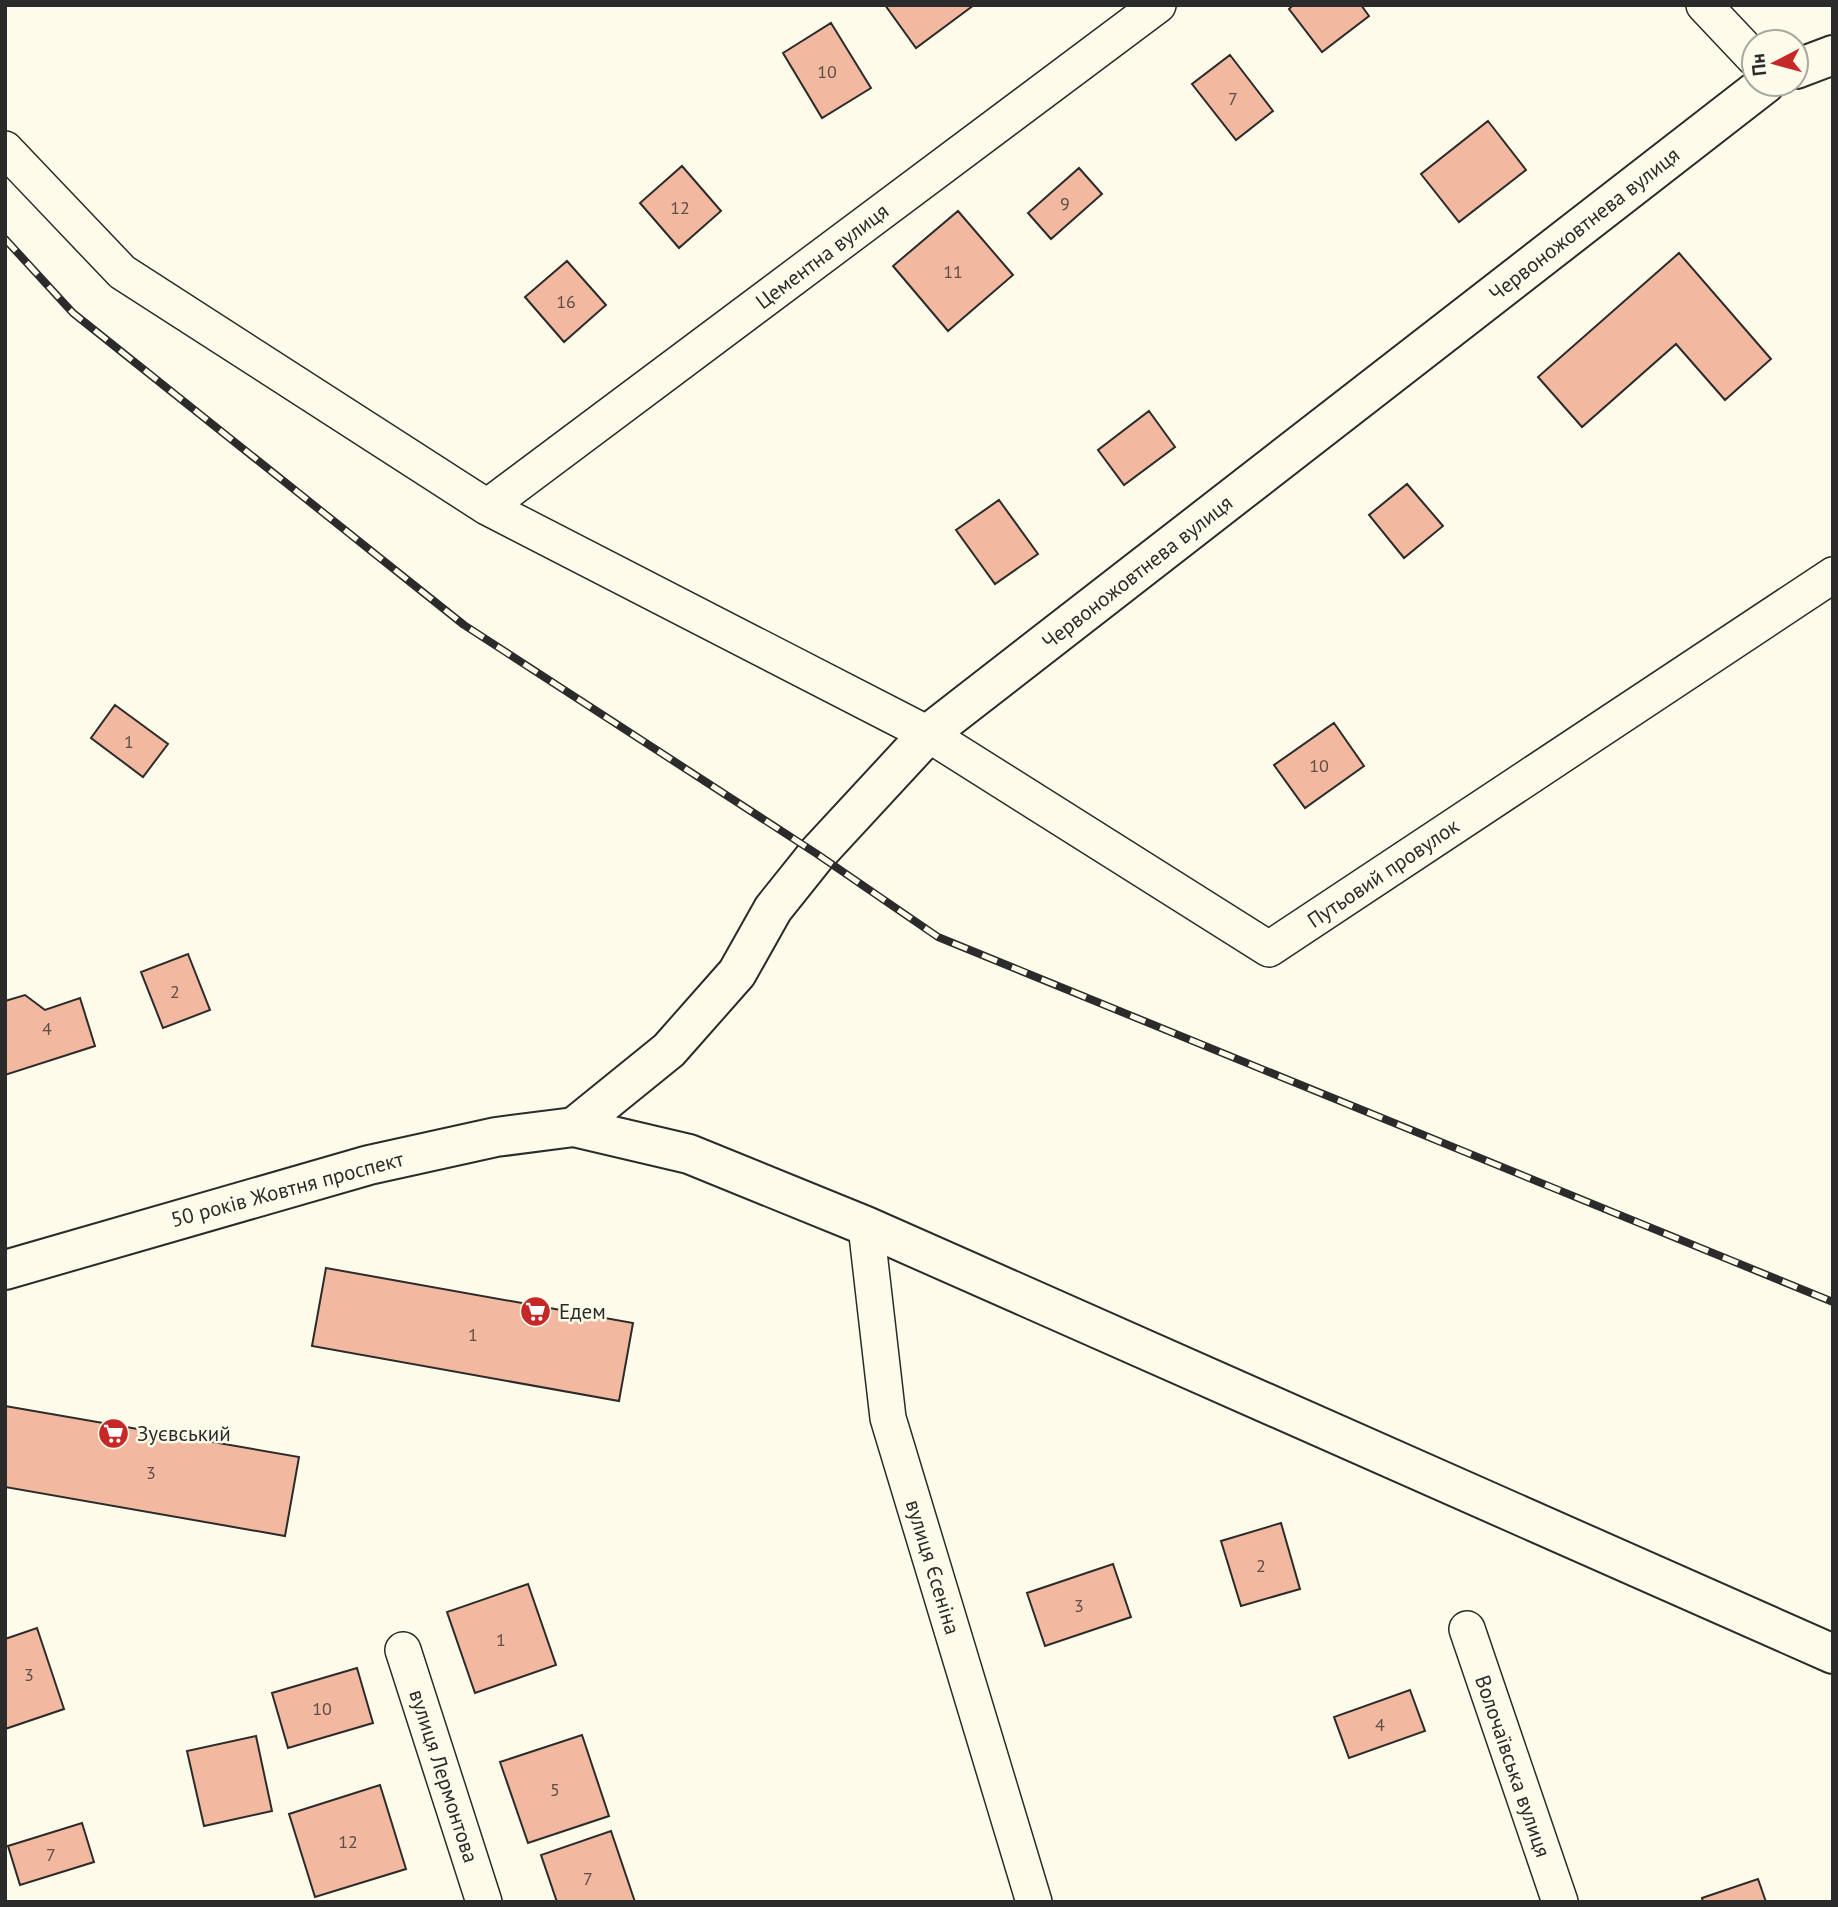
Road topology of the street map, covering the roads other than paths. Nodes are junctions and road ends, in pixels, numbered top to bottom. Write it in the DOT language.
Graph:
graph roads {
  1 [pos="1158,5"];
  2 [pos="1704,5"];
  3 [pos="1740,43"];
  4 [pos="1833,55"];
  5 [pos="1810,64"];
  6 [pos="1747,98"];
  7 [pos="5,149"];
  8 [pos="486,507"];
  9 [pos="1833,575"];
  10 [pos="928,734"];
  11 [pos="574,1126"];
  12 [pos="866,1226"];
  13 [pos="5,1270"];
  14 [pos="1466,1629"];
  15 [pos="403,1650"];
  16 [pos="1833,1654"];
  17 [pos="484,1902"];
  18 [pos="1034,1902"];
  19 [pos="1560,1902"];
  1 -- 8 [label="street, Цементна вулиця"];
  2 -- 3 [label="street"];
  4 -- 5 [label="street"];
  6 -- 10 [label="street, Червоножовтнева вулиця"];
  7 -- 8 [label="street"];
  8 -- 10 [label="street"];
  9 -- 10 [label="street, Путьовий провулок"];
  10 -- 11 [label="street, Червоножовтнева вулиця"];
  11 -- 12 [label="street"];
  11 -- 13 [label="street, 50 років Жовтня проспект"];
  12 -- 16 [label="street"];
  12 -- 18 [label="street, вулиця Єсеніна"];
  14 -- 19 [label="street, Волочаївська вулиця"];
  15 -- 17 [label="street, вулиця Лермонтова"];
}
